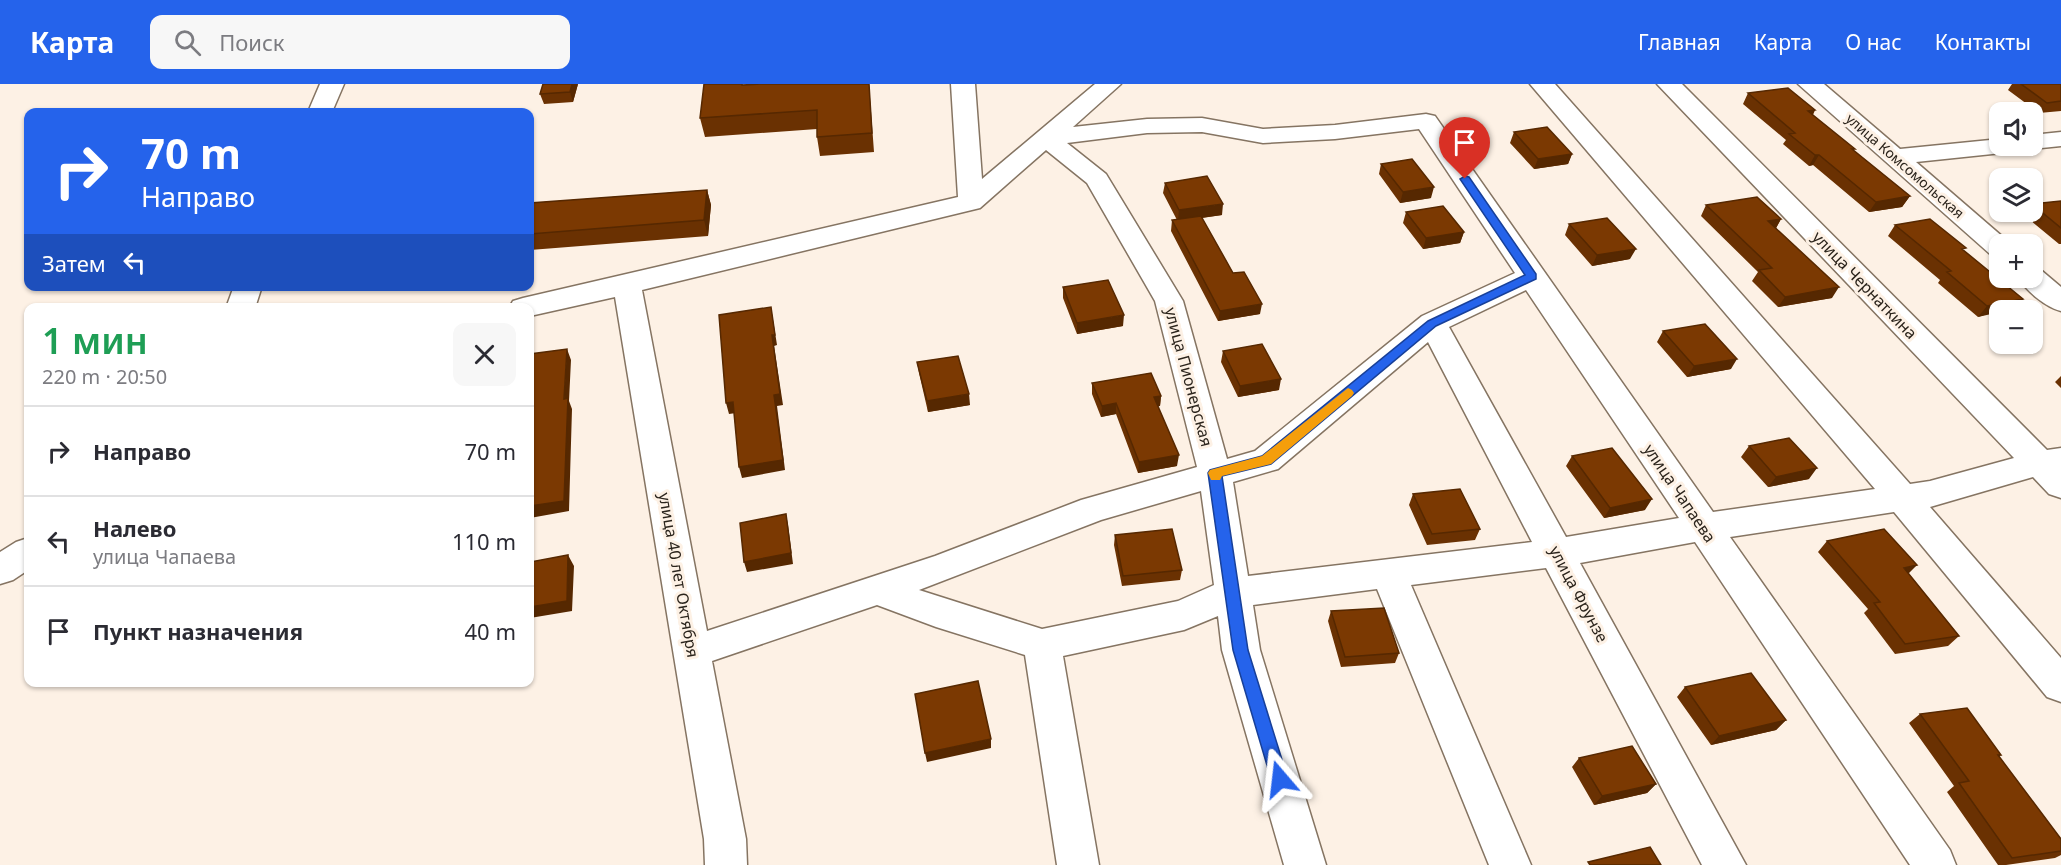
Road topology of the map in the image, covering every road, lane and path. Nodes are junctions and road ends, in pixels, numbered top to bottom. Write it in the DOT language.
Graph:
graph roads {
  1 [pos="332,84"];
  2 [pos="963,84"];
  3 [pos="1109,84"];
  4 [pos="1542,84"];
  5 [pos="1669,84"];
  6 [pos="1810,84"];
  7 [pos="322,108"];
  8 [pos="1046,138"];
  9 [pos="2061,139"];
  10 [pos="2043,141"];
  11 [pos="1989,147"];
  12 [pos="1894,157"];
  13 [pos="971,202"];
  14 [pos="1989,239"];
  15 [pos="1532,276"];
  16 [pos="627,285"];
  17 [pos="2043,286"];
  18 [pos="2061,302"];
  19 [pos="534,306"];
  20 [pos="1432,323"];
  21 [pos="2054,469"];
  22 [pos="1215,473"];
  23 [pos="1902,498"];
  24 [pos="1704,527"];
  25 [pos="1556,553"];
  26 [pos="24,555"];
  27 [pos="0,570"];
  28 [pos="1388,572"];
  29 [pos="879,590"];
  30 [pos="1232,593"];
  31 [pos="1042,645"];
  32 [pos="692,652"];
  33 [pos="2061,685"];
  34 [pos="726,865"];
  35 [pos="1078,865"];
  36 [pos="1305,865"];
  37 [pos="1510,865"];
  38 [pos="1725,865"];
  39 [pos="1935,865"];
  1 -- 7 [label="street"];
  2 -- 13 [label="street"];
  3 -- 8 [label="street"];
  4 -- 23 [label="street"];
  5 -- 21 [label="street, улица Чернаткина"];
  6 -- 12 [label="street, улица Комсомольская"];
  8 -- 13 [label="street"];
  8 -- 15 [label="street, улица Чапаева"];
  8 -- 22 [label="street, улица Пионерская"];
  9 -- 10 [label="street"];
  11 -- 12 [label="street"];
  12 -- 14 [label="street, улица Комсомольская"];
  13 -- 16 [label="street"];
  15 -- 20 [label="street"];
  15 -- 24 [label="street, улица Чапаева"];
  16 -- 19 [label="street"];
  16 -- 32 [label="street, улица 40 лет Октября"];
  17 -- 18 [label="street"];
  20 -- 22 [label="street"];
  20 -- 25 [label="street, улица Фрунзе"];
  21 -- 23 [label="street"];
  22 -- 29 [label="street"];
  22 -- 30 [label="street, улица Пионерская"];
  23 -- 24 [label="street"];
  23 -- 33 [label="street"];
  24 -- 25 [label="street"];
  24 -- 39 [label="street, улица Чапаева"];
  25 -- 28 [label="street"];
  25 -- 38 [label="street, улица Фрунзе"];
  26 -- 27 [label="street"];
  28 -- 30 [label="street"];
  28 -- 37 [label="street"];
  29 -- 31 [label="street"];
  29 -- 32 [label="street"];
  30 -- 31 [label="street"];
  30 -- 36 [label="street, улица Пионерская"];
  31 -- 35 [label="street"];
  32 -- 34 [label="street, улица 40 лет Октября"];
}
